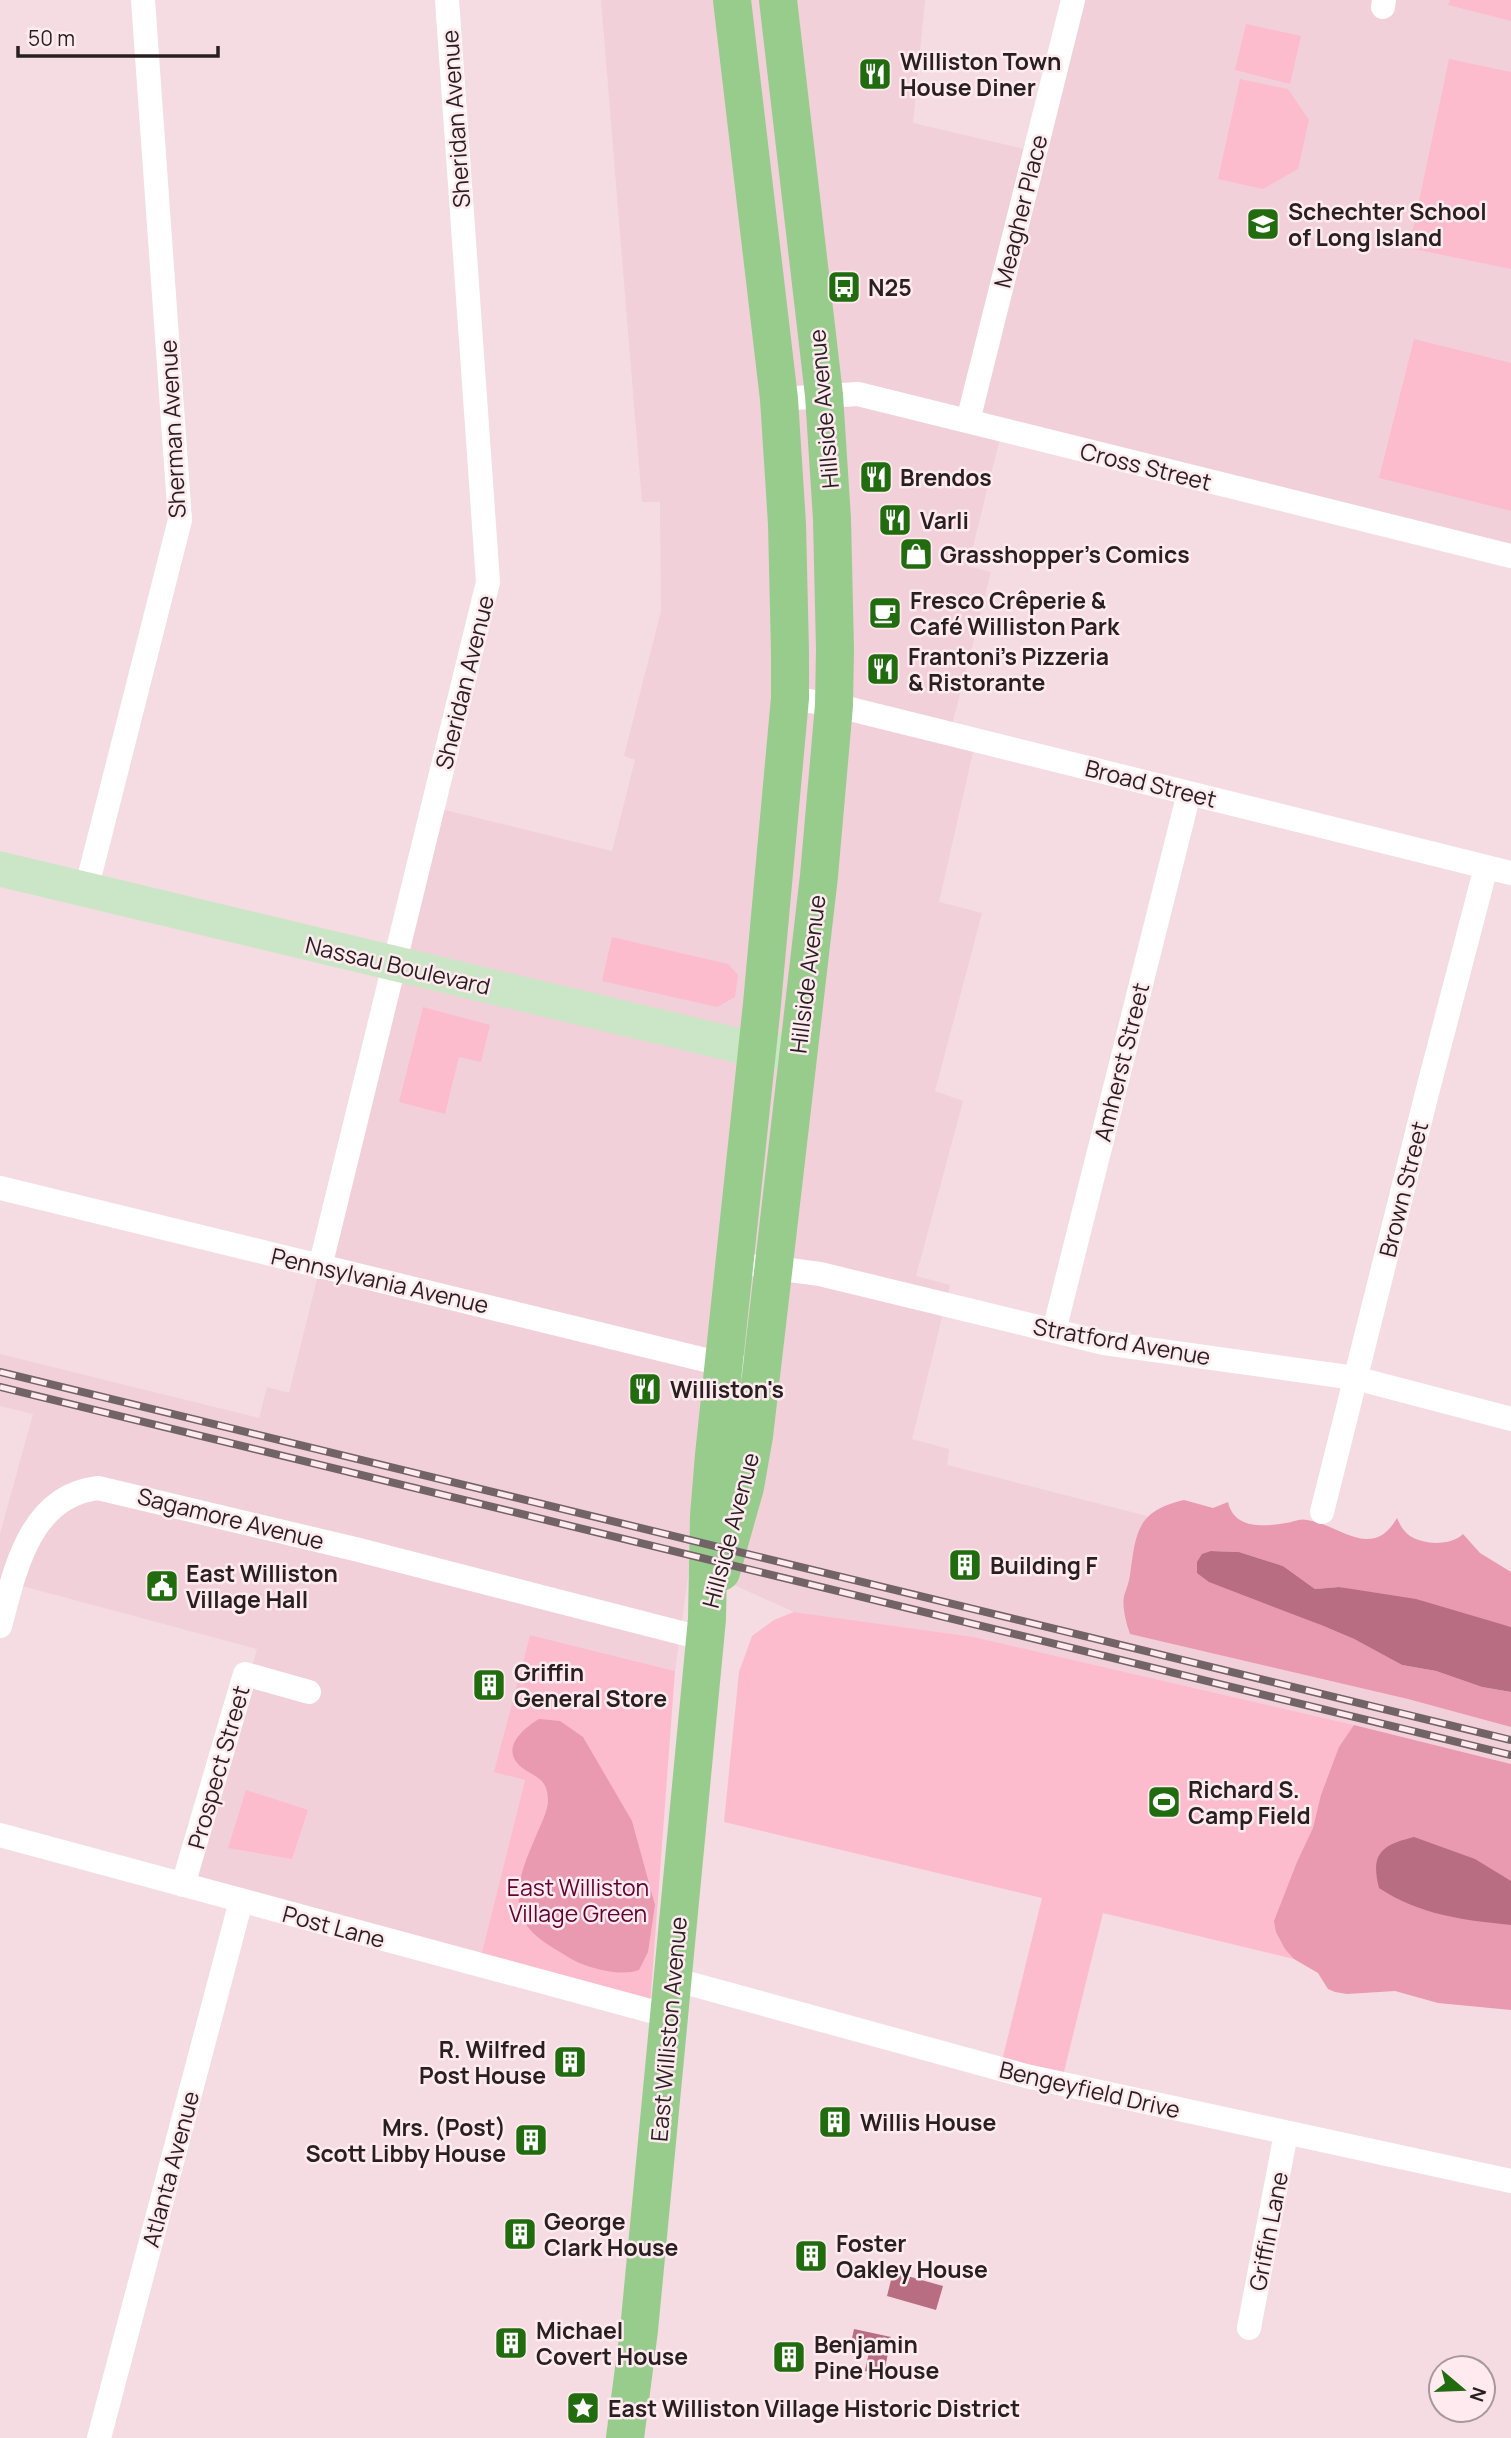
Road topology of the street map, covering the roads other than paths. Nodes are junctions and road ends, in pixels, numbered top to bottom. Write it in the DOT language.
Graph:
graph roads {
  1 [pos="143,0"];
  2 [pos="447,0"];
  3 [pos="732,0"];
  4 [pos="778,0"];
  5 [pos="1073,0"];
  6 [pos="824,395"];
  7 [pos="779,399"];
  8 [pos="968,421"];
  9 [pos="1511,556"];
  10 [pos="790,698"];
  11 [pos="834,705"];
  12 [pos="1189,793"];
  13 [pos="1486,867"];
  14 [pos="0,869"];
  15 [pos="1511,873"];
  16 [pos="86,890"];
  17 [pos="395,965"];
  18 [pos="757,1050"];
  19 [pos="798,1052"];
  20 [pos="0,1188"];
  21 [pos="734,1264"];
  22 [pos="320,1267"];
  23 [pos="774,1267"];
  24 [pos="1054,1331"];
  25 [pos="722,1364"];
  26 [pos="762,1369"];
  27 [pos="1355,1378"];
  28 [pos="1511,1419"];
  29 [pos="1322,1512"];
  30 [pos="7,1574"];
  31 [pos="0,1626"];
  32 [pos="706,1629"];
  33 [pos="309,1692"];
  34 [pos="0,1835"];
  35 [pos="183,1885"];
  36 [pos="241,1901"];
  37 [pos="671,1997"];
  38 [pos="1286,2133"];
  39 [pos="1511,2181"];
  40 [pos="1249,2328"];
  41 [pos="99,2438"];
  42 [pos="625,2438"];
  1 -- 16 [label="street, Sherman Avenue"];
  2 -- 17 [label="street, Sheridan Avenue"];
  3 -- 7 [label="main road, Hillside Avenue"];
  4 -- 6 [label="main road, Hillside Avenue"];
  5 -- 8 [label="street, Meagher Place"];
  6 -- 7 [label="street, Cross Street"];
  6 -- 8 [label="street, Cross Street"];
  6 -- 11 [label="main road, Hillside Avenue"];
  7 -- 10 [label="main road, Hillside Avenue"];
  8 -- 9 [label="street, Cross Street"];
  10 -- 11 [label="street, Broad Street"];
  10 -- 18 [label="main road, Hillside Avenue"];
  11 -- 12 [label="street, Broad Street"];
  11 -- 19 [label="main road, Hillside Avenue"];
  12 -- 13 [label="street, Broad Street"];
  12 -- 24 [label="street, Amherst Street"];
  13 -- 15 [label="street, Broad Street"];
  13 -- 27 [label="street, Brown Street"];
  14 -- 16 [label="street, Nassau Boulevard"];
  16 -- 17 [label="street, Nassau Boulevard"];
  17 -- 18 [label="street, Nassau Boulevard"];
  17 -- 22 [label="street, Sheridan Avenue"];
  18 -- 19 [label="street, Nassau Boulevard"];
  18 -- 21 [label="main road, Hillside Avenue"];
  19 -- 23 [label="main road, Hillside Avenue"];
  20 -- 22 [label="street, Pennsylvania Avenue"];
  21 -- 23 [label="street, Stratford Avenue"];
  21 -- 25 [label="main road, Hillside Avenue"];
  22 -- 25 [label="street, Pennsylvania Avenue"];
  23 -- 24 [label="street, Stratford Avenue"];
  23 -- 26 [label="main road, Hillside Avenue"];
  24 -- 27 [label="street, Stratford Avenue"];
  25 -- 26 [label="street, Pennsylvania Avenue"];
  25 -- 32 [label="main road, Hillside Avenue"];
  26 -- 32 [label="main road, Hillside Avenue"];
  27 -- 28 [label="street, Stratford Avenue"];
  27 -- 29 [label="street, Brown Street"];
  30 -- 31 [label="street, Sagamore Avenue"];
  30 -- 32 [label="street, Sagamore Avenue"];
  32 -- 37 [label="main road, East Williston Avenue"];
  33 -- 35 [label="street, Prospect Street"];
  34 -- 35 [label="street, Post Lane"];
  35 -- 36 [label="street, Post Lane"];
  36 -- 37 [label="street, Post Lane"];
  36 -- 41 [label="street, Atlanta Avenue"];
  37 -- 38 [label="street, Bengeyfield Drive"];
  37 -- 42 [label="main road, East Williston Avenue"];
  38 -- 39 [label="street, Bengeyfield Drive"];
  38 -- 40 [label="street, Griffin Lane"];
}
